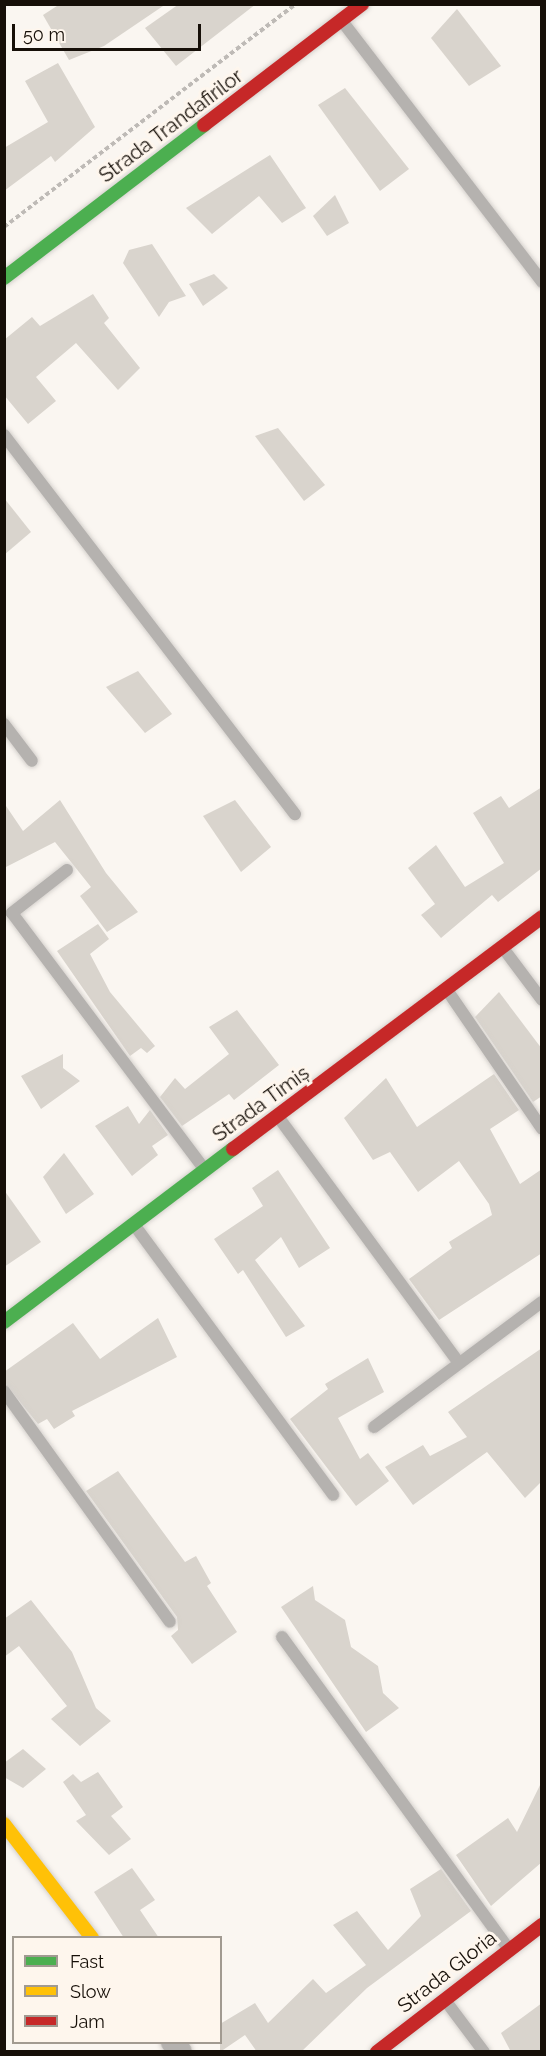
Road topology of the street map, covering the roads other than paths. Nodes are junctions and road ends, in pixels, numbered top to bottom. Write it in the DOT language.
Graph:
graph roads {
  1 [pos="362,4"];
  2 [pos="341,20"];
  3 [pos="4,278"];
  4 [pos="542,282"];
  5 [pos="4,435"];
  6 [pos="4,724"];
  7 [pos="32,761"];
  8 [pos="295,814"];
  9 [pos="67,870"];
  10 [pos="542,917"];
  11 [pos="502,947"];
  12 [pos="446,989"];
  13 [pos="542,1000"];
  14 [pos="278,1117"];
  15 [pos="542,1130"];
  16 [pos="204,1169"];
  17 [pos="135,1226"];
  18 [pos="542,1302"];
  19 [pos="4,1322"];
  20 [pos="459,1363"];
  21 [pos="4,1391"];
  22 [pos="374,1426"];
  23 [pos="333,1495"];
  24 [pos="170,1622"];
  25 [pos="282,1637"];
  26 [pos="4,1824"];
  27 [pos="542,1925"];
  28 [pos="90,1936"];
  29 [pos="509,1949"];
  30 [pos="445,1999"];
  31 [pos="377,2052"];
  32 [pos="484,2052"];
  1 -- 2 [label="street, Strada Trandafirilor"];
  2 -- 3 [label="street, Strada Trandafirilor"];
  2 -- 4 [label="lane"];
  5 -- 8 [label="lane"];
  6 -- 7 [label="lane"];
  9 -- 16 [label="lane"];
  10 -- 11 [label="street, Strada Timiș"];
  11 -- 12 [label="street, Strada Timiș"];
  11 -- 13 [label="lane"];
  12 -- 14 [label="street, Strada Timiș"];
  12 -- 15 [label="lane"];
  14 -- 16 [label="street, Strada Timiș"];
  14 -- 20 [label="lane"];
  16 -- 17 [label="street, Strada Timiș"];
  17 -- 19 [label="street, Strada Timiș"];
  17 -- 23 [label="lane"];
  18 -- 20 [label="lane"];
  20 -- 22 [label="lane"];
  21 -- 24 [label="lane"];
  25 -- 29 [label="lane"];
  26 -- 28 [label="street"];
  27 -- 29 [label="street, Strada Gloria"];
  29 -- 30 [label="street, Strada Gloria"];
  30 -- 31 [label="street, Strada Gloria"];
  30 -- 32 [label="lane"];
}
